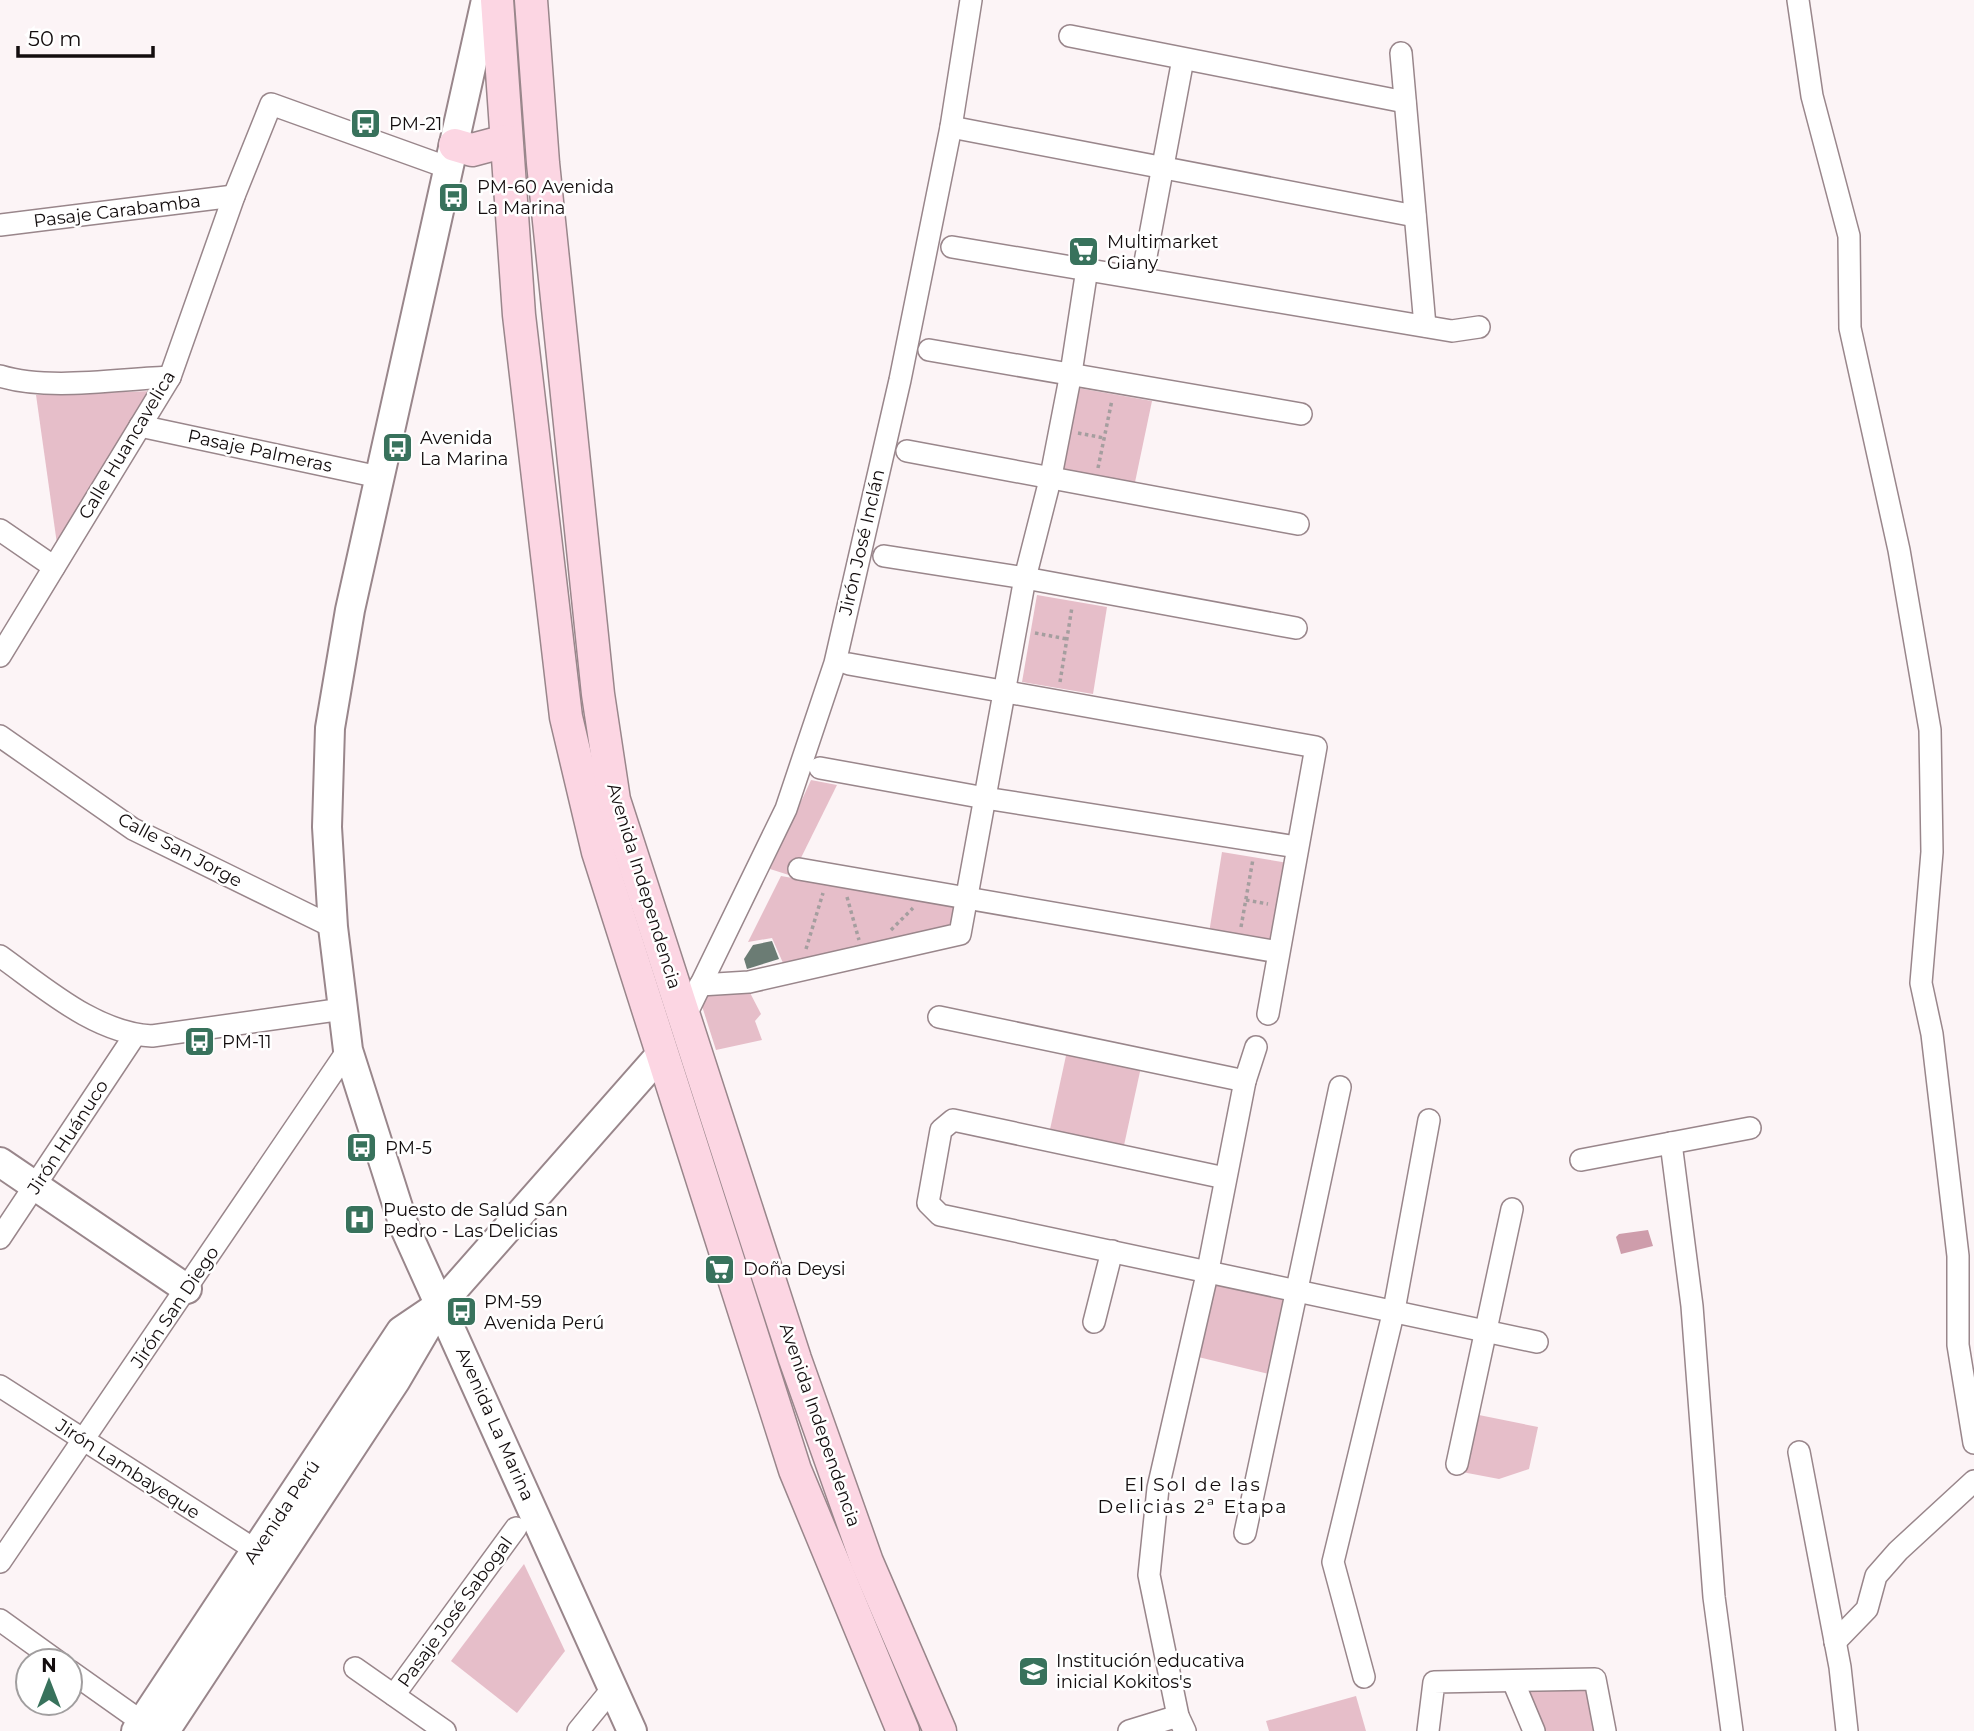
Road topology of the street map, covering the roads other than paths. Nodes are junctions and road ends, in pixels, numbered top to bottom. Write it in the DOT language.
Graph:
graph roads {
  1 [pos="486,0"];
  2 [pos="497,0"];
  3 [pos="531,0"];
  4 [pos="971,0"];
  5 [pos="1798,0"];
  6 [pos="1070,36"];
  7 [pos="1401,53"];
  8 [pos="1183,59"];
  9 [pos="1405,102"];
  10 [pos="951,127"];
  11 [pos="506,141"];
  12 [pos="452,156"];
  13 [pos="1163,168"];
  14 [pos="234,196"];
  15 [pos="1415,216"];
  16 [pos="0,225"];
  17 [pos="952,247"];
  18 [pos="1087,270"];
  19 [pos="1142,278"];
  20 [pos="1425,326"];
  21 [pos="1479,327"];
  22 [pos="929,350"];
  23 [pos="1071,373"];
  24 [pos="0,376"];
  25 [pos="170,377"];
  26 [pos="1301,414"];
  27 [pos="140,426"];
  28 [pos="572,427"];
  29 [pos="533,432"];
  30 [pos="907,451"];
  31 [pos="1051,476"];
  32 [pos="379,477"];
  33 [pos="1298,524"];
  34 [pos="0,530"];
  35 [pos="884,556"];
  36 [pos="54,567"];
  37 [pos="1026,578"];
  38 [pos="1296,628"];
  39 [pos="0,656"];
  40 [pos="849,664"];
  41 [pos="1004,692"];
  42 [pos="0,736"];
  43 [pos="820,768"];
  44 [pos="985,798"];
  45 [pos="628,841"];
  46 [pos="1297,847"];
  47 [pos="597,852"];
  48 [pos="799,869"];
  49 [pos="966,899"];
  50 [pos="333,927"];
  51 [pos="1278,951"];
  52 [pos="0,956"];
  53 [pos="700,985"];
  54 [pos="343,1009"];
  55 [pos="1268,1014"];
  56 [pos="939,1017"];
  57 [pos="684,1020"];
  58 [pos="135,1035"];
  59 [pos="1256,1047"];
  60 [pos="348,1050"];
  61 [pos="661,1054"];
  62 [pos="1245,1081"];
  63 [pos="1340,1087"];
  64 [pos="1429,1120"];
  65 [pos="1750,1128"];
  66 [pos="1671,1143"];
  67 [pos="1581,1160"];
  68 [pos="0,1162"];
  69 [pos="1225,1178"];
  70 [pos="0,1184"];
  71 [pos="31,1194"];
  72 [pos="1512,1209"];
  73 [pos="0,1238"];
  74 [pos="1112,1251"];
  75 [pos="1208,1270"];
  76 [pos="1299,1290"];
  77 [pos="182,1297"];
  78 [pos="778,1299"];
  79 [pos="440,1305"];
  80 [pos="746,1310"];
  81 [pos="1394,1310"];
  82 [pos="1094,1322"];
  83 [pos="1487,1331"];
  84 [pos="1537,1342"];
  85 [pos="0,1386"];
  86 [pos="84,1442"];
  87 [pos="1974,1443"];
  88 [pos="1799,1452"];
  89 [pos="1457,1464"];
  90 [pos="1974,1481"];
  91 [pos="516,1528"];
  92 [pos="1245,1533"];
  93 [pos="257,1551"];
  94 [pos="0,1562"];
  95 [pos="867,1562"];
  96 [pos="837,1575"];
  97 [pos="237,1600"];
  98 [pos="0,1620"];
  99 [pos="899,1636"];
  100 [pos="1835,1642"];
  101 [pos="38,1647"];
  102 [pos="869,1650"];
  103 [pos="355,1668"];
  104 [pos="1364,1677"];
  105 [pos="84,1681"];
  106 [pos="1513,1681"];
  107 [pos="613,1688"];
  108 [pos="394,1695"];
  109 [pos="1182,1723"];
  110 [pos="147,1728"];
  111 [pos="446,1731"];
  112 [pos="578,1731"];
  113 [pos="632,1731"];
  114 [pos="903,1731"];
  115 [pos="940,1731"];
  116 [pos="1129,1731"];
  117 [pos="1428,1731"];
  118 [pos="1534,1731"];
  119 [pos="1605,1731"];
  120 [pos="1732,1731"];
  121 [pos="1847,1731"];
  1 -- 12 [label="street, Avenida La Marina"];
  2 -- 11 [label="main road, Avenida Independencia"];
  3 -- 28 [label="main road, Avenida Independencia"];
  4 -- 10 [label="street, Jirón José Inclán"];
  5 -- 87 [label="street"];
  6 -- 8 [label="street"];
  7 -- 9 [label="street"];
  8 -- 9 [label="street"];
  8 -- 13 [label="street"];
  9 -- 15 [label="street"];
  10 -- 13 [label="street"];
  10 -- 53 [label="street, Jirón José Inclán"];
  11 -- 12 [label="main road"];
  11 -- 29 [label="main road, Avenida Independencia"];
  12 -- 14 [label="street, Calle Huancavelica"];
  12 -- 32 [label="street, Avenida La Marina"];
  13 -- 15 [label="street"];
  13 -- 19 [label="street"];
  14 -- 16 [label="street, Pasaje Carabamba"];
  14 -- 25 [label="street, Calle Huancavelica"];
  15 -- 20 [label="street"];
  17 -- 18 [label="street"];
  18 -- 19 [label="street"];
  18 -- 23 [label="street"];
  19 -- 20 [label="street"];
  20 -- 21 [label="street"];
  22 -- 23 [label="street"];
  23 -- 26 [label="street"];
  23 -- 31 [label="street"];
  24 -- 25 [label="street"];
  25 -- 27 [label="street, Calle Huancavelica"];
  27 -- 32 [label="street, Pasaje Palmeras"];
  27 -- 36 [label="street, Calle Huancavelica"];
  28 -- 29 [label="main road"];
  28 -- 45 [label="main road, Avenida Independencia"];
  29 -- 47 [label="main road, Avenida Independencia"];
  30 -- 31 [label="street"];
  31 -- 33 [label="street"];
  31 -- 37 [label="street"];
  32 -- 50 [label="street, Avenida La Marina"];
  34 -- 36 [label="street"];
  35 -- 37 [label="street"];
  36 -- 39 [label="street, Calle Huancavelica"];
  37 -- 38 [label="street"];
  37 -- 41 [label="street"];
  40 -- 41 [label="street"];
  41 -- 44 [label="street"];
  41 -- 46 [label="street"];
  42 -- 50 [label="street, Calle San Jorge"];
  43 -- 44 [label="street"];
  44 -- 46 [label="street"];
  44 -- 49 [label="street"];
  45 -- 47 [label="main road"];
  45 -- 57 [label="main road, Avenida Independencia"];
  46 -- 51 [label="street"];
  47 -- 61 [label="main road, Avenida Independencia"];
  48 -- 49 [label="street"];
  49 -- 51 [label="street"];
  49 -- 53 [label="street"];
  50 -- 54 [label="street, Avenida La Marina"];
  51 -- 55 [label="street"];
  52 -- 58 [label="street"];
  53 -- 57 [label="street, Jirón José Inclán"];
  54 -- 58 [label="street"];
  54 -- 60 [label="street, Avenida La Marina"];
  56 -- 62 [label="street"];
  57 -- 61 [label="street, Jirón José Inclán"];
  57 -- 78 [label="main road, Avenida Independencia"];
  58 -- 71 [label="street, Jirón Huánuco"];
  59 -- 62 [label="street"];
  60 -- 77 [label="street, Jirón San Diego"];
  60 -- 79 [label="street, Avenida La Marina"];
  61 -- 79 [label="street, Avenida Perú"];
  61 -- 80 [label="main road, Avenida Independencia"];
  62 -- 69 [label="street"];
  63 -- 76 [label="street"];
  64 -- 81 [label="street"];
  65 -- 66 [label="street"];
  66 -- 67 [label="street"];
  66 -- 120 [label="street"];
  68 -- 71 [label="street"];
  69 -- 74 [label="street"];
  69 -- 75 [label="street"];
  70 -- 71 [label="street"];
  71 -- 73 [label="street, Jirón Huánuco"];
  71 -- 77 [label="street"];
  72 -- 83 [label="street"];
  74 -- 75 [label="street"];
  74 -- 82 [label="street"];
  75 -- 76 [label="street"];
  75 -- 109 [label="street"];
  76 -- 81 [label="street"];
  76 -- 92 [label="street"];
  77 -- 86 [label="street, Jirón San Diego"];
  78 -- 80 [label="main road"];
  78 -- 95 [label="main road, Avenida Independencia"];
  79 -- 93 [label="street, Avenida Perú"];
  79 -- 97 [label="street, Avenida Perú"];
  79 -- 107 [label="street, Avenida La Marina"];
  80 -- 96 [label="main road, Avenida Independencia"];
  81 -- 83 [label="street"];
  81 -- 104 [label="street"];
  83 -- 84 [label="street"];
  83 -- 89 [label="street"];
  85 -- 86 [label="street, Jirón Lambayeque"];
  86 -- 93 [label="street, Jirón Lambayeque"];
  86 -- 94 [label="street, Jirón San Diego"];
  88 -- 100 [label="street"];
  90 -- 100 [label="street"];
  91 -- 108 [label="street, Pasaje José Sabogal"];
  93 -- 97 [label="street, Avenida Perú"];
  95 -- 96 [label="main road"];
  95 -- 99 [label="main road, Avenida Independencia"];
  96 -- 102 [label="main road, Avenida Independencia"];
  97 -- 110 [label="street, Avenida Perú"];
  98 -- 101 [label="street"];
  99 -- 102 [label="main road"];
  99 -- 115 [label="main road, Avenida Independencia"];
  100 -- 121 [label="street"];
  102 -- 114 [label="main road, Avenida Independencia"];
  103 -- 108 [label="street"];
  105 -- 110 [label="street"];
  106 -- 117 [label="street"];
  106 -- 118 [label="street"];
  106 -- 119 [label="street"];
  107 -- 112 [label="street"];
  107 -- 113 [label="street, Avenida La Marina"];
  108 -- 111 [label="street"];
  109 -- 116 [label="street"];
}
